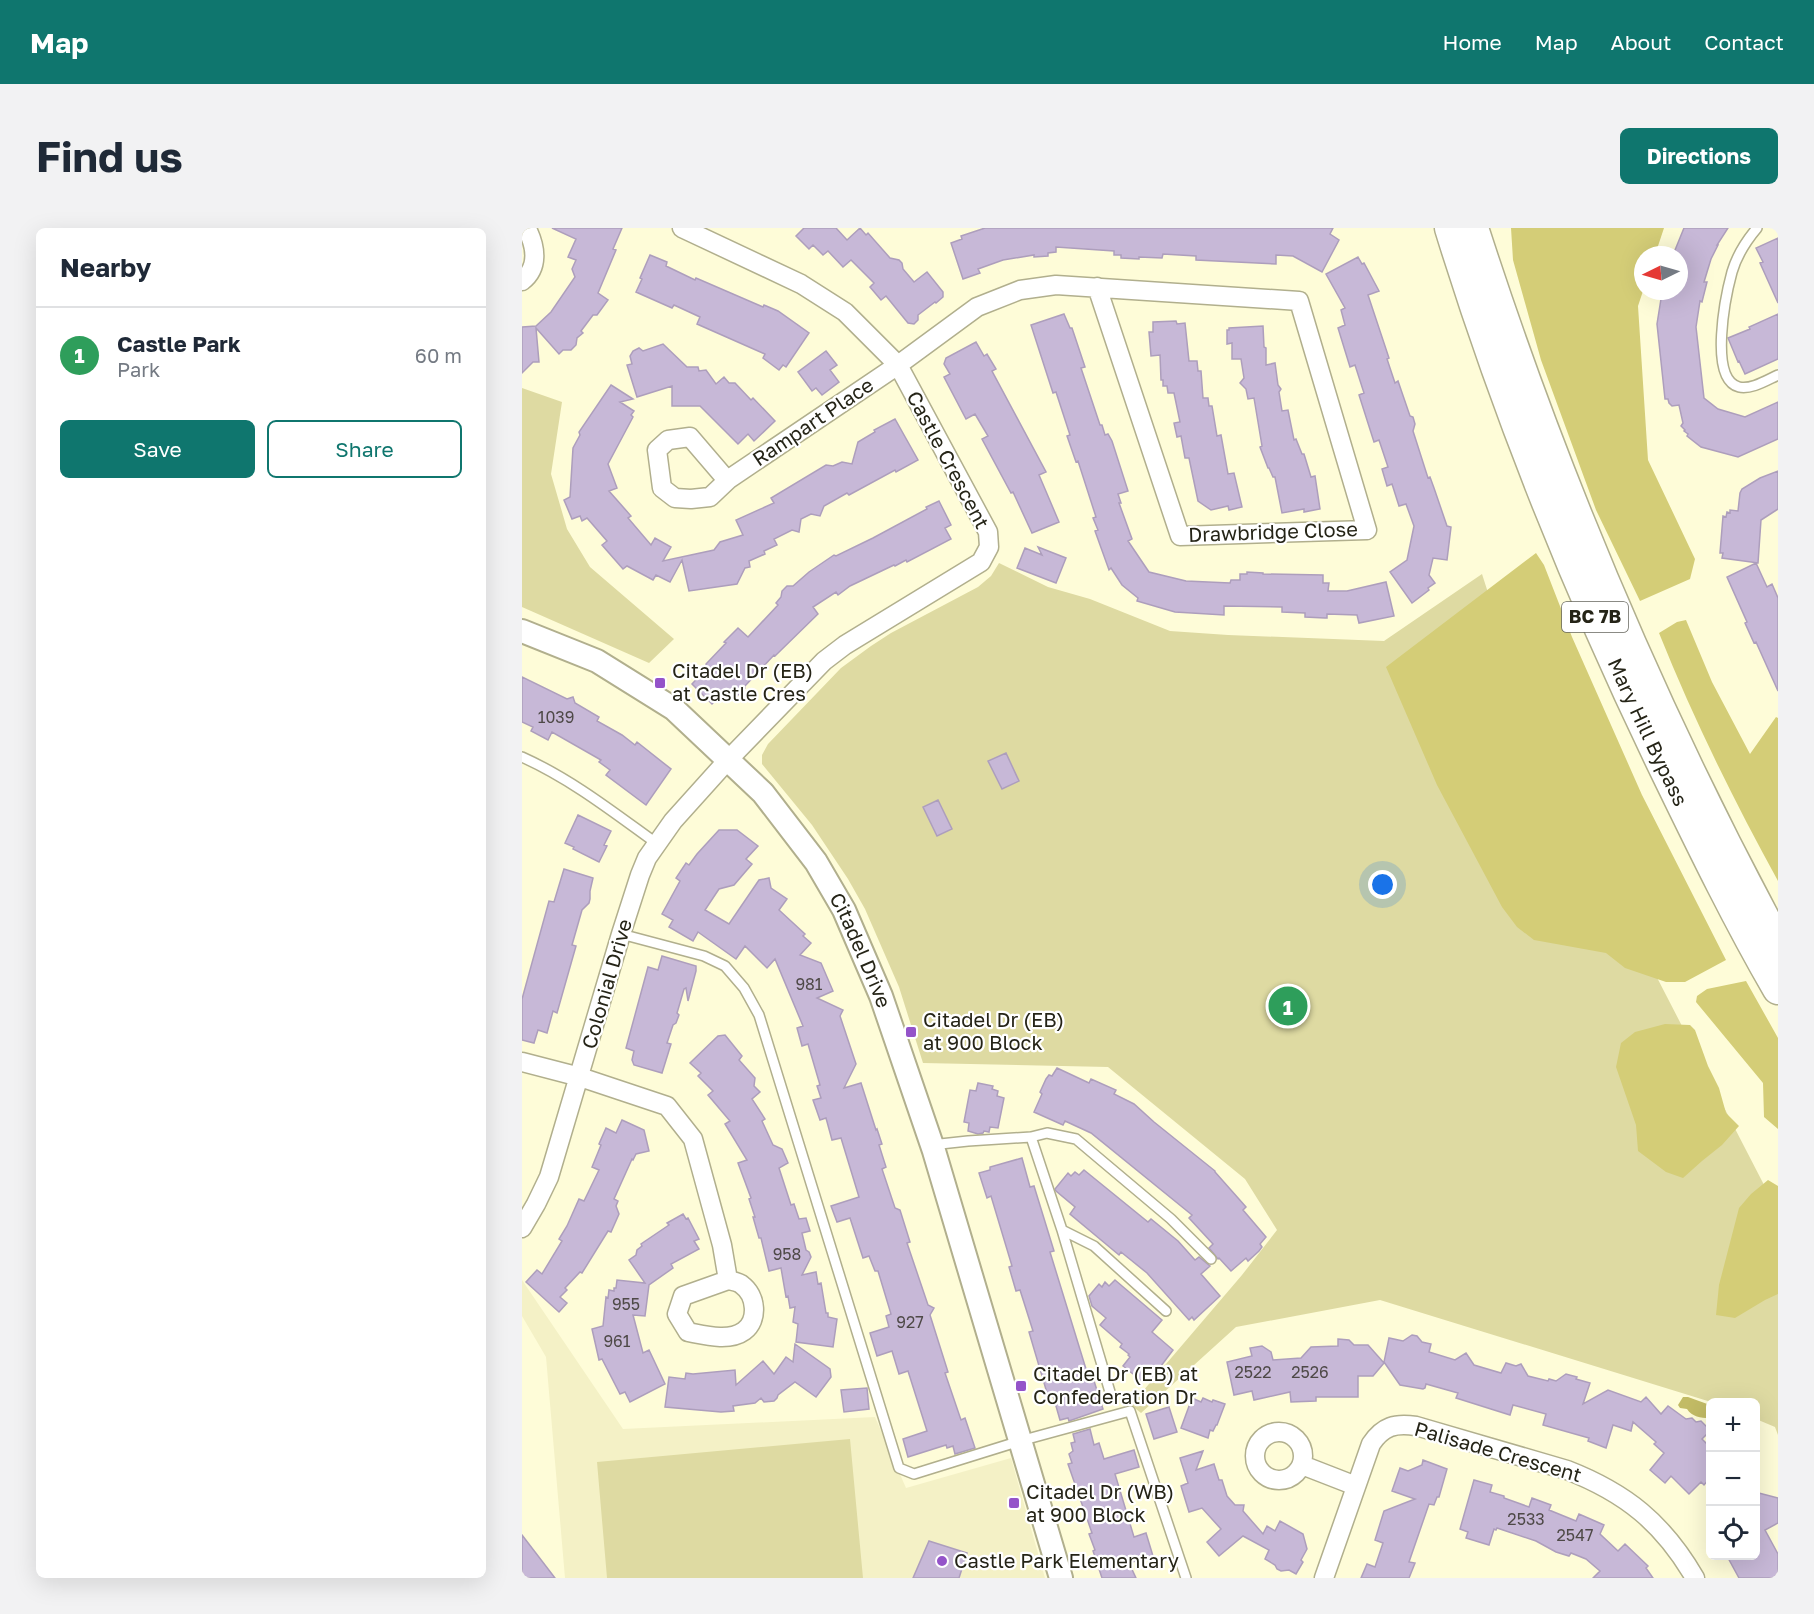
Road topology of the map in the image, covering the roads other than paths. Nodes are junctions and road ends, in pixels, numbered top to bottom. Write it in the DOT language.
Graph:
graph roads {
  1 [pos="682,228"];
  2 [pos="1450,228"];
  3 [pos="1473,228"];
  4 [pos="1757,228"];
  5 [pos="525,230"];
  6 [pos="522,281"];
  7 [pos="1097,287"];
  8 [pos="898,365"];
  9 [pos="1778,375"];
  10 [pos="729,479"];
  11 [pos="522,631"];
  12 [pos="522,757"];
  13 [pos="727,761"];
  14 [pos="656,843"];
  15 [pos="621,934"];
  16 [pos="1778,944"];
  17 [pos="1778,989"];
  18 [pos="522,1062"];
  19 [pos="580,1077"];
  20 [pos="1031,1137"];
  21 [pos="931,1145"];
  22 [pos="522,1228"];
  23 [pos="1062,1230"];
  24 [pos="1211,1259"];
  25 [pos="728,1280"];
  26 [pos="1166,1311"];
  27 [pos="1110,1392"];
  28 [pos="1020,1441"];
  29 [pos="1302,1465"];
  30 [pos="1356,1486"];
  31 [pos="1061,1578"];
  32 [pos="1186,1578"];
  33 [pos="1324,1578"];
  34 [pos="1695,1578"];
  1 -- 8 [label="street, Castle Crescent"];
  2 -- 17 [label="highway, Mary Hill Bypass / BC 7B"];
  3 -- 16 [label="highway, Mary Hill Bypass / BC 7B"];
  4 -- 9 [label="lane"];
  5 -- 6 [label="street"];
  7 -- 7 [label="street, Drawbridge Close"];
  7 -- 8 [label="street, Drawbridge Close"];
  8 -- 10 [label="street, Rampart Place"];
  8 -- 13 [label="street, Castle Crescent"];
  11 -- 13 [label="street, Citadel Drive"];
  12 -- 14 [label="lane"];
  13 -- 14 [label="street, Colonial Drive"];
  13 -- 21 [label="street, Citadel Drive"];
  14 -- 15 [label="street, Colonial Drive"];
  15 -- 19 [label="street, Colonial Drive"];
  15 -- 28 [label="lane"];
  18 -- 19 [label="street"];
  19 -- 22 [label="street, Colonial Drive"];
  19 -- 25 [label="street"];
  20 -- 21 [label="lane"];
  20 -- 23 [label="lane"];
  20 -- 24 [label="lane"];
  21 -- 28 [label="street, Citadel Drive"];
  23 -- 26 [label="lane"];
  23 -- 27 [label="lane"];
  28 -- 31 [label="street, Citadel Drive"];
  28 -- 32 [label="lane"];
  29 -- 30 [label="street"];
  30 -- 33 [label="street, Palisade Crescent"];
  30 -- 34 [label="street, Palisade Crescent"];
}
